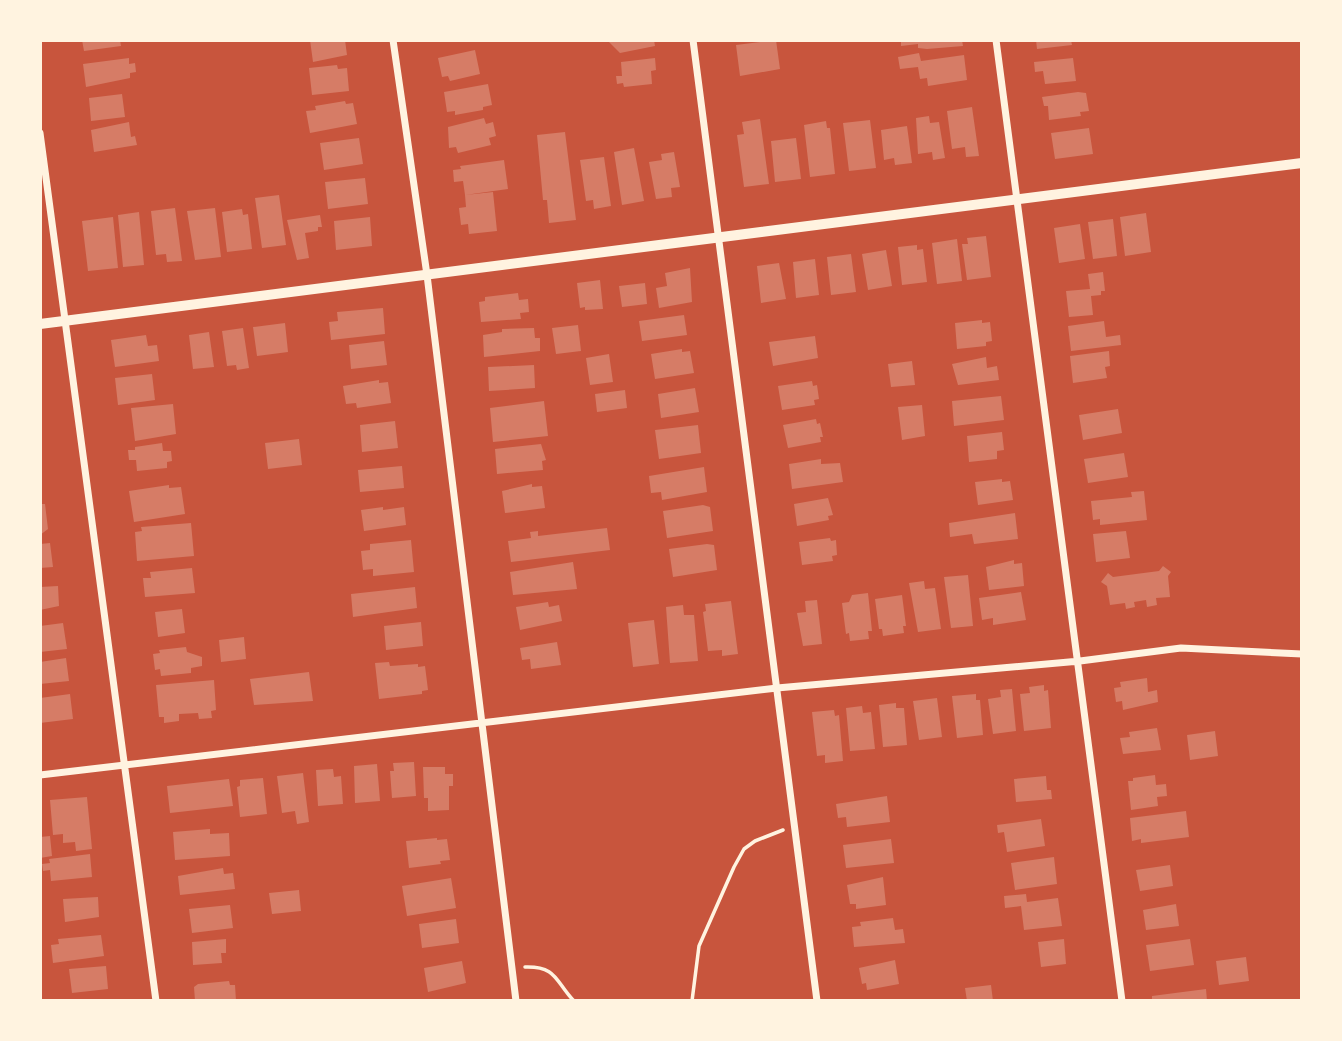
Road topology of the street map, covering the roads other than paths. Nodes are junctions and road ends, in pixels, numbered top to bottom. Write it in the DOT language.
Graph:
graph roads {
  1 [pos="393,40"];
  2 [pos="693,40"];
  3 [pos="996,40"];
  4 [pos="40,133"];
  5 [pos="1302,163"];
  6 [pos="1018,200"];
  7 [pos="718,238"];
  8 [pos="427,275"];
  9 [pos="64,321"];
  10 [pos="40,324"];
  11 [pos="1302,654"];
  12 [pos="1080,661"];
  13 [pos="777,688"];
  14 [pos="480,721"];
  15 [pos="126,766"];
  16 [pos="40,775"];
  17 [pos="156,1001"];
  18 [pos="516,1001"];
  19 [pos="817,1001"];
  20 [pos="1122,1001"];
  1 -- 8 [label="street"];
  2 -- 7 [label="street"];
  3 -- 6 [label="street"];
  4 -- 9 [label="street"];
  5 -- 6 [label="street"];
  6 -- 7 [label="street"];
  6 -- 12 [label="street"];
  7 -- 8 [label="street"];
  7 -- 13 [label="street"];
  8 -- 9 [label="street"];
  8 -- 14 [label="street"];
  9 -- 10 [label="street"];
  9 -- 15 [label="street"];
  11 -- 12 [label="street"];
  12 -- 13 [label="street"];
  12 -- 20 [label="street"];
  13 -- 14 [label="street"];
  13 -- 19 [label="street"];
  14 -- 15 [label="street"];
  14 -- 18 [label="street"];
  15 -- 16 [label="street"];
  15 -- 17 [label="street"];
}
